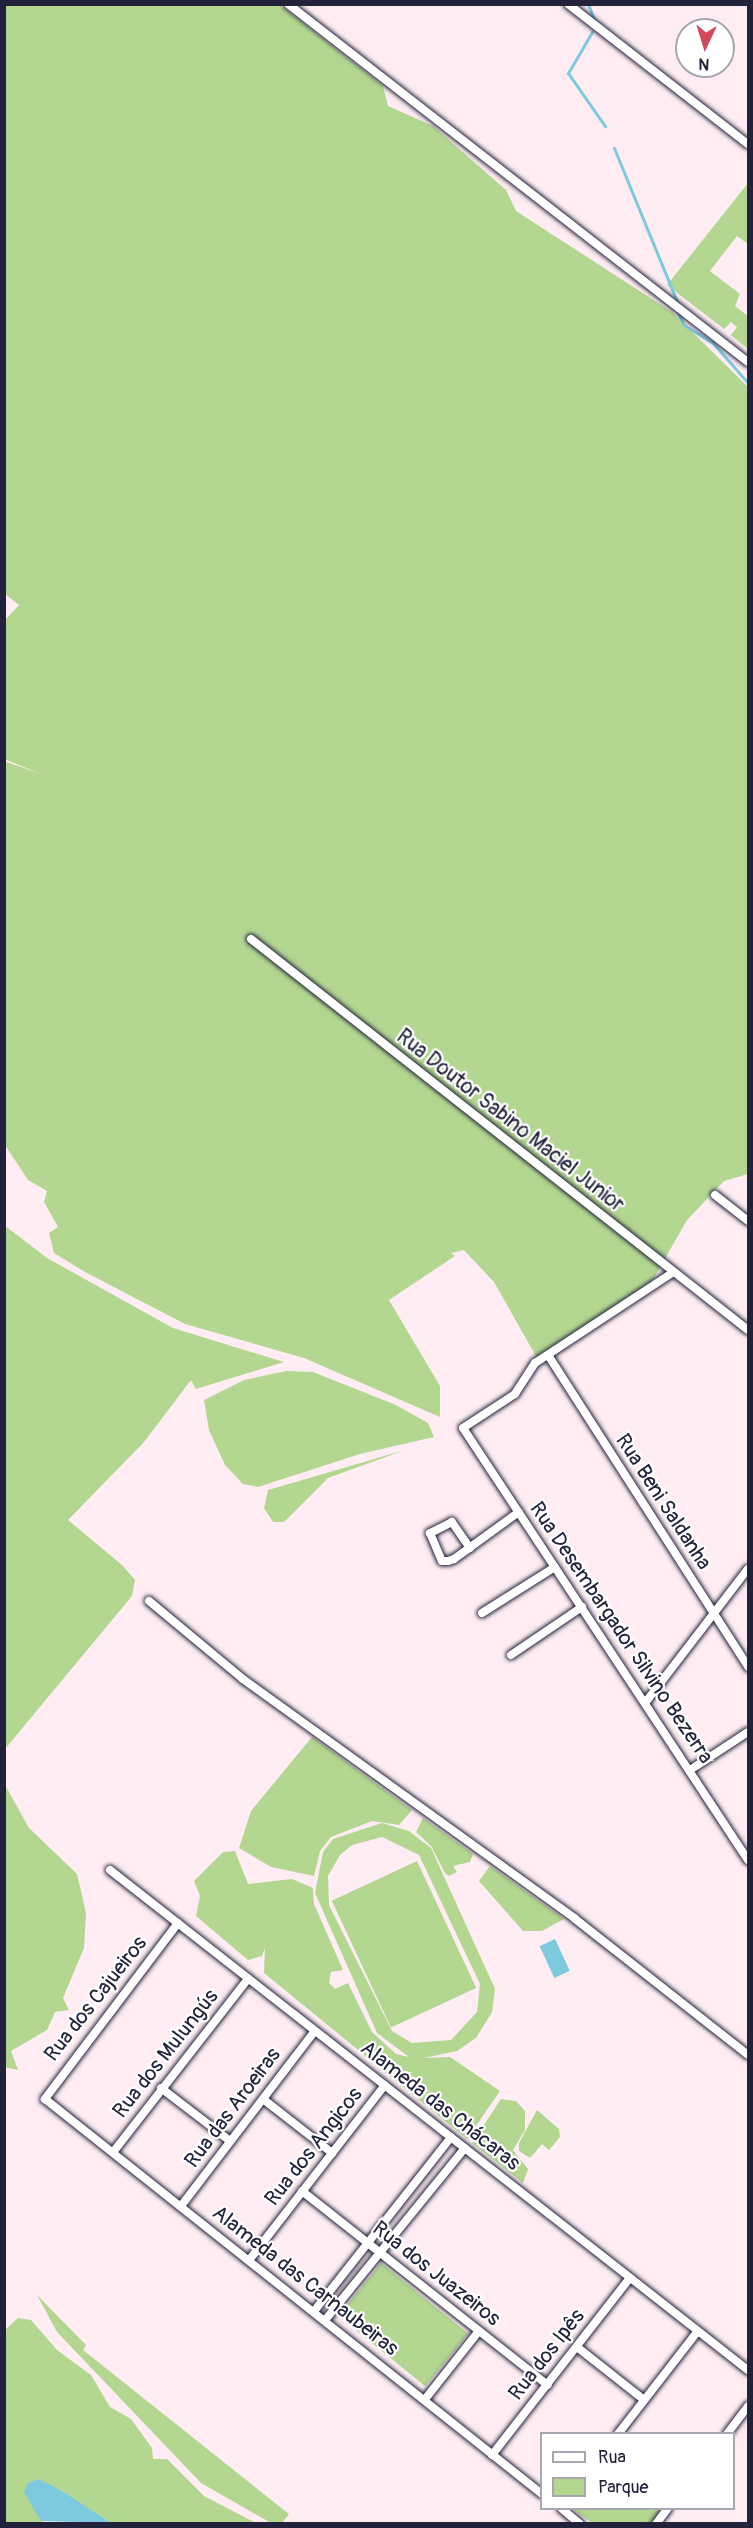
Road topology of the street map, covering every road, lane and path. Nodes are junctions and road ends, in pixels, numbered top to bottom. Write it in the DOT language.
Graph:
graph roads {
  1 [pos="288,4"];
  2 [pos="568,4"];
  3 [pos="748,144"];
  4 [pos="748,362"];
  5 [pos="251,939"];
  6 [pos="715,1195"];
  7 [pos="748,1221"];
  8 [pos="672,1273"];
  9 [pos="748,1330"];
  10 [pos="548,1355"];
  11 [pos="519,1512"];
  12 [pos="470,1548"];
  13 [pos="555,1567"];
  14 [pos="748,1569"];
  15 [pos="148,1601"];
  16 [pos="582,1607"];
  17 [pos="482,1613"];
  18 [pos="712,1613"];
  19 [pos="512,1655"];
  20 [pos="748,1667"];
  21 [pos="645,1703"];
  22 [pos="748,1732"];
  23 [pos="690,1770"];
  24 [pos="748,1860"];
  25 [pos="110,1870"];
  26 [pos="178,1923"];
  27 [pos="247,1980"];
  28 [pos="314,2032"];
  29 [pos="748,2055"];
  30 [pos="385,2085"];
  31 [pos="161,2088"];
  32 [pos="45,2099"];
  33 [pos="263,2099"];
  34 [pos="451,2137"];
  35 [pos="230,2141"];
  36 [pos="465,2148"];
  37 [pos="114,2151"];
  38 [pos="332,2153"];
  39 [pos="302,2191"];
  40 [pos="181,2206"];
  41 [pos="368,2243"];
  42 [pos="380,2253"];
  43 [pos="250,2259"];
  44 [pos="630,2278"];
  45 [pos="315,2310"];
  46 [pos="326,2319"];
  47 [pos="479,2331"];
  48 [pos="698,2331"];
  49 [pos="577,2347"];
  50 [pos="748,2370"];
  51 [pos="548,2385"];
  52 [pos="426,2398"];
  53 [pos="644,2400"];
  54 [pos="748,2406"];
  55 [pos="619,2432"];
  56 [pos="728,2432"];
  57 [pos="492,2455"];
  58 [pos="540,2492"];
  59 [pos="564,2510"];
  60 [pos="666,2510"];
  61 [pos="580,2523"];
  62 [pos="656,2523"];
  1 -- 4 [label="street"];
  2 -- 3 [label="street"];
  5 -- 8 [label="street, Rua Doutor Sabino Maciel Junior"];
  6 -- 7 [label="street"];
  8 -- 9 [label="street, Rua Doutor Sabino Maciel Junior"];
  8 -- 10 [label="street"];
  10 -- 11 [label="street, Rua Desembargador Silvino Bezerra"];
  10 -- 18 [label="street, Rua Beni Saldanha"];
  11 -- 12 [label="street"];
  11 -- 13 [label="street, Rua Desembargador Silvino Bezerra"];
  12 -- 12 [label="street"];
  13 -- 16 [label="street, Rua Desembargador Silvino Bezerra"];
  13 -- 17 [label="street"];
  14 -- 18 [label="street"];
  15 -- 29 [label="street"];
  16 -- 19 [label="street"];
  16 -- 21 [label="street, Rua Desembargador Silvino Bezerra"];
  18 -- 20 [label="street, Rua Beni Saldanha"];
  18 -- 21 [label="street"];
  21 -- 23 [label="street, Rua Desembargador Silvino Bezerra"];
  22 -- 23 [label="street"];
  23 -- 24 [label="street, Rua Desembargador Silvino Bezerra"];
  25 -- 26 [label="street, Alameda das Chácaras"];
  26 -- 27 [label="street, Alameda das Chácaras"];
  26 -- 32 [label="street, Rua dos Cajueiros"];
  27 -- 28 [label="street, Alameda das Chácaras"];
  27 -- 31 [label="street, Rua dos Mulungús"];
  28 -- 30 [label="street, Alameda das Chácaras"];
  28 -- 33 [label="street, Rua das Aroeiras"];
  30 -- 34 [label="street, Alameda das Chácaras"];
  30 -- 38 [label="street, Rua dos Angicos"];
  31 -- 35 [label="street"];
  31 -- 37 [label="street, Rua dos Mulungús"];
  32 -- 37 [label="street, Alameda das Carnaubeiras"];
  33 -- 35 [label="street, Rua das Aroeiras"];
  33 -- 38 [label="street"];
  34 -- 36 [label="street, Alameda das Chácaras"];
  34 -- 41 [label="street"];
  35 -- 40 [label="street, Rua das Aroeiras"];
  36 -- 42 [label="street"];
  36 -- 44 [label="street, Alameda das Chácaras"];
  37 -- 40 [label="street, Alameda das Carnaubeiras"];
  38 -- 39 [label="street, Rua dos Angicos"];
  39 -- 41 [label="street, Rua dos Juazeiros"];
  39 -- 43 [label="street, Rua dos Angicos"];
  40 -- 43 [label="street, Alameda das Carnaubeiras"];
  41 -- 42 [label="street, Rua dos Juazeiros"];
  41 -- 45 [label="street"];
  42 -- 46 [label="street"];
  42 -- 47 [label="street, Rua dos Juazeiros"];
  43 -- 45 [label="street, Alameda das Carnaubeiras"];
  44 -- 48 [label="street, Alameda das Chácaras"];
  44 -- 49 [label="street, Rua dos Ipês"];
  45 -- 46 [label="street, Alameda das Carnaubeiras"];
  46 -- 52 [label="street, Alameda das Carnaubeiras"];
  47 -- 51 [label="street, Rua dos Juazeiros"];
  47 -- 52 [label="street"];
  48 -- 50 [label="street, Alameda das Chácaras"];
  48 -- 53 [label="street"];
  49 -- 51 [label="street, Rua dos Ipês"];
  49 -- 53 [label="street"];
  51 -- 57 [label="street, Rua dos Ipês"];
  52 -- 57 [label="street, Alameda das Carnaubeiras"];
  53 -- 55 [label="street"];
  54 -- 56 [label="street"];
  57 -- 58 [label="street, Alameda das Carnaubeiras"];
  59 -- 61 [label="street"];
  60 -- 62 [label="street"];
}
